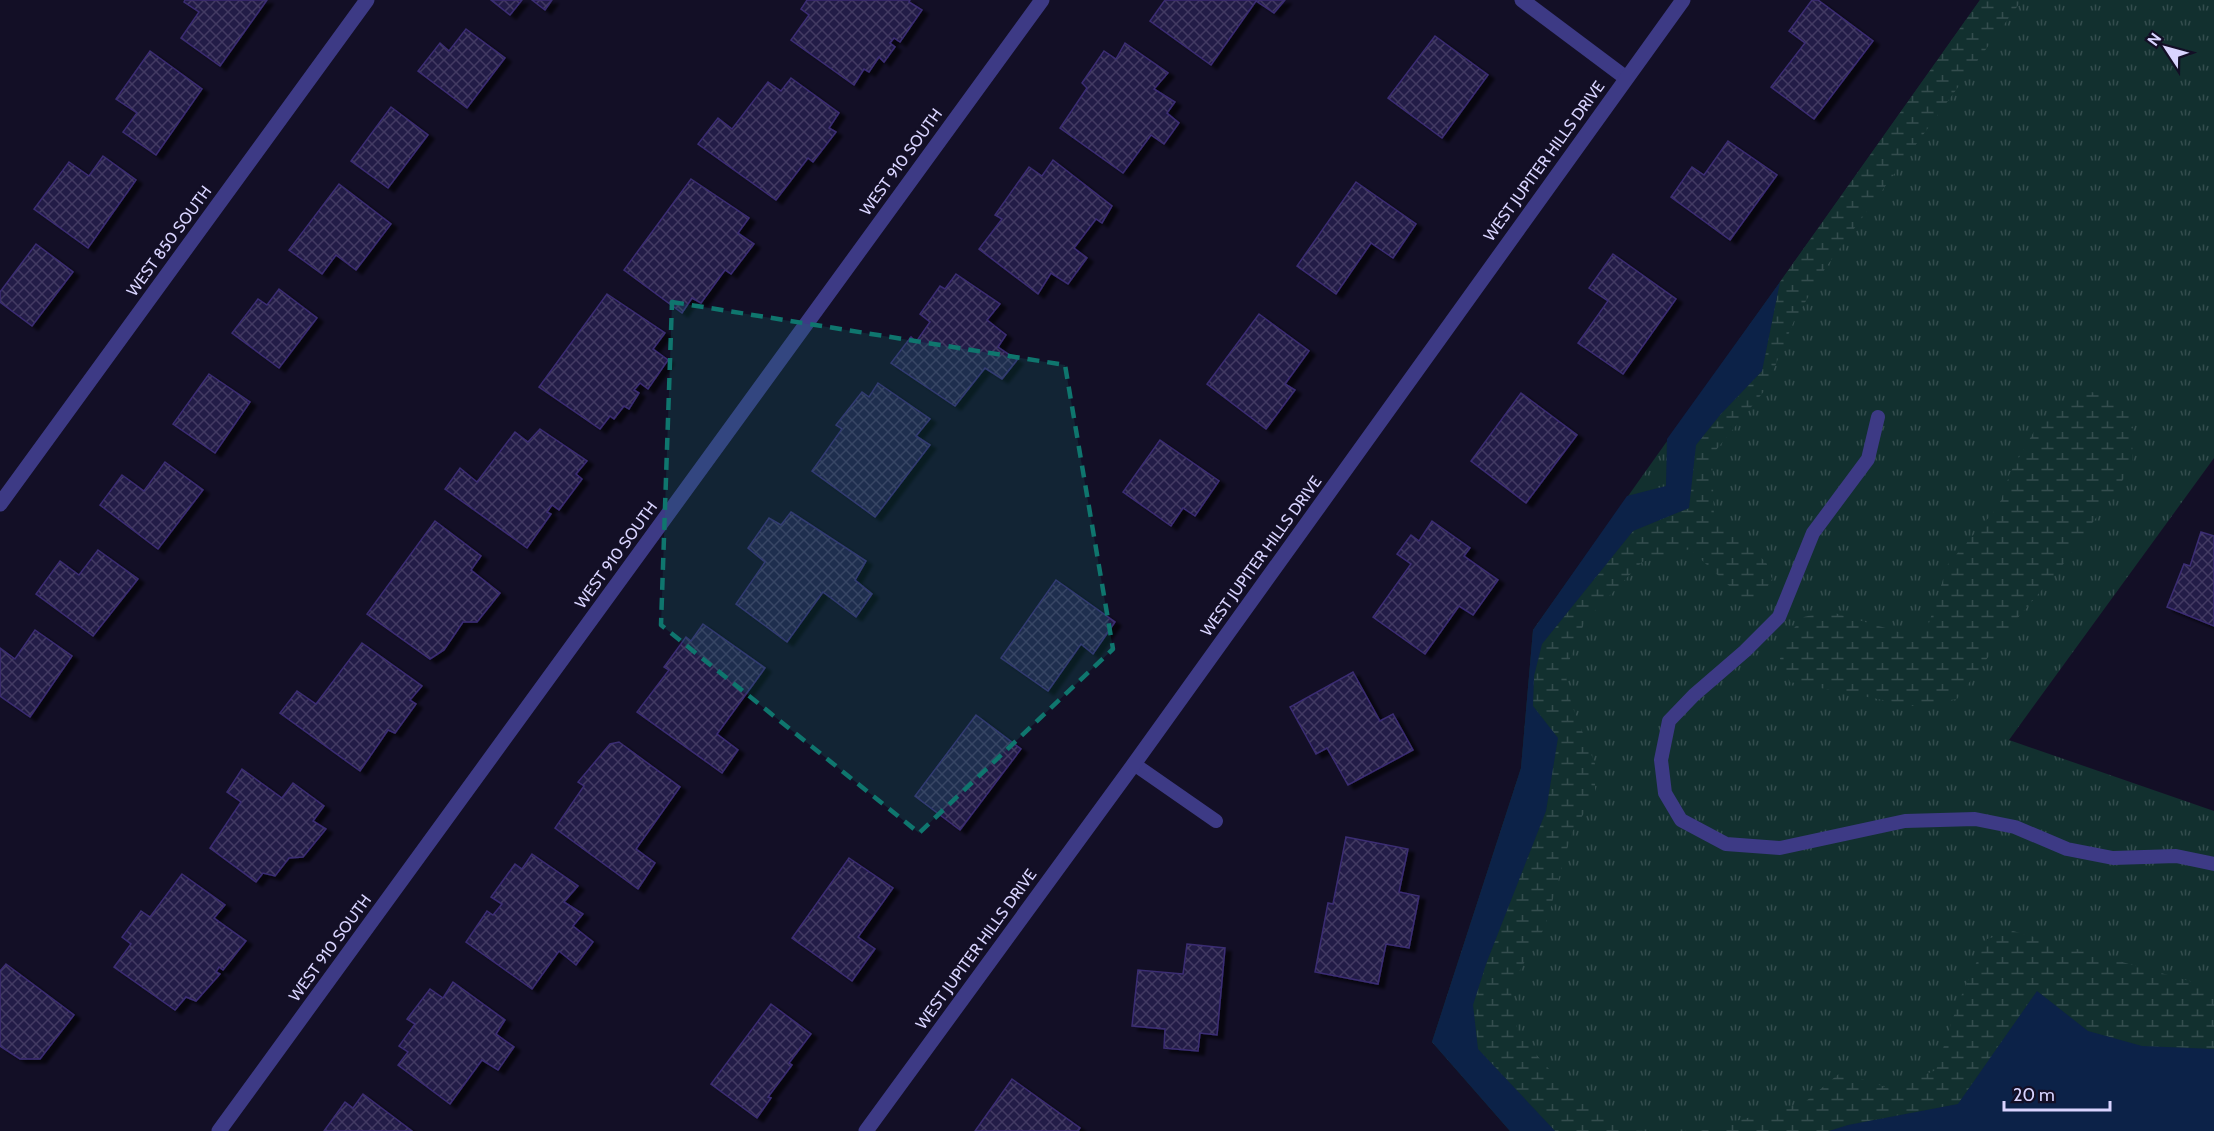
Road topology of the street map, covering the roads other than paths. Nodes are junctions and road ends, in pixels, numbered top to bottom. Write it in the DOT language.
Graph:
graph roads {
  1 [pos="367,0"];
  2 [pos="1042,0"];
  3 [pos="1522,0"];
  4 [pos="1683,0"];
  5 [pos="1626,78"];
  6 [pos="1878,417"];
  7 [pos="0,504"];
  8 [pos="1134,764"];
  9 [pos="1216,821"];
  10 [pos="2214,864"];
  11 [pos="219,1131"];
  12 [pos="866,1131"];
  1 -- 7 [label="street, WEST 850 SOUTH"];
  2 -- 11 [label="street, WEST 910 SOUTH"];
  3 -- 5 [label="street"];
  4 -- 5 [label="street, WEST JUPITER HILLS DRIVE"];
  5 -- 8 [label="street, WEST JUPITER HILLS DRIVE"];
  6 -- 10 [label="lane"];
  8 -- 9 [label="lane"];
  8 -- 12 [label="street, WEST JUPITER HILLS DRIVE"];
}
